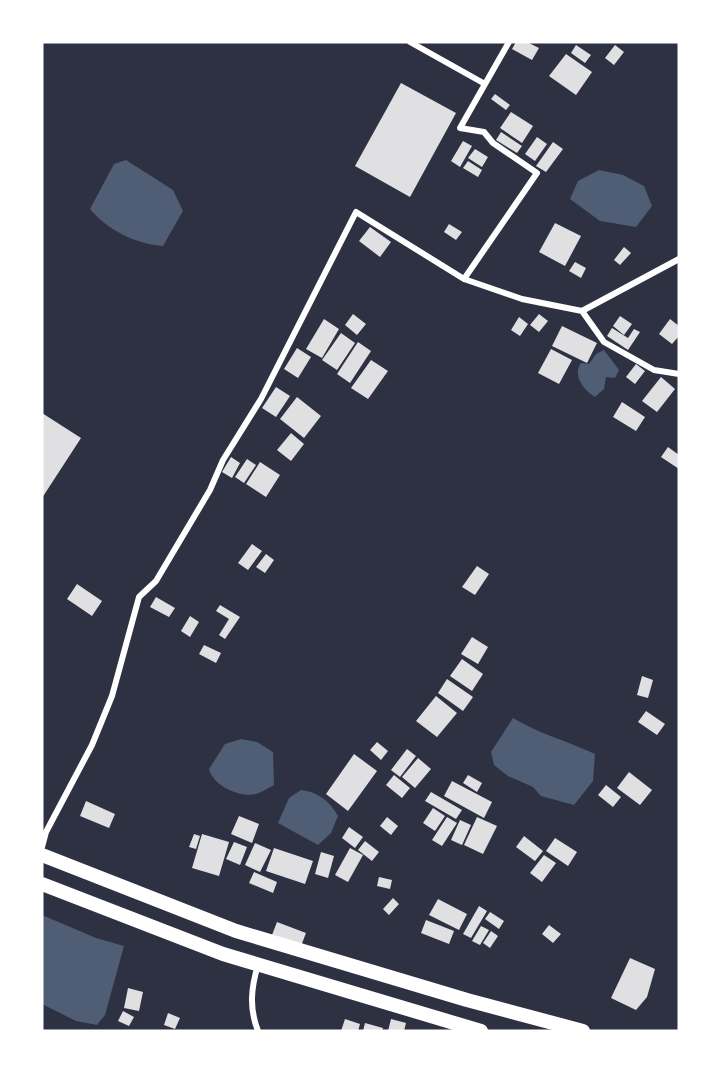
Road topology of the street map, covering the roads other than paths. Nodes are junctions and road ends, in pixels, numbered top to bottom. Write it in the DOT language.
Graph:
graph roads {
  1 [pos="410,42"];
  2 [pos="509,42"];
  3 [pos="486,84"];
  4 [pos="679,259"];
  5 [pos="465,279"];
  6 [pos="582,311"];
  7 [pos="679,374"];
  8 [pos="42,847"];
  9 [pos="42,855"];
  10 [pos="42,884"];
  11 [pos="258,964"];
  12 [pos="258,1031"];
  13 [pos="481,1031"];
  14 [pos="583,1031"];
  1 -- 3 [label="street"];
  2 -- 3 [label="street"];
  3 -- 5 [label="street"];
  4 -- 6 [label="street"];
  5 -- 6 [label="street"];
  5 -- 8 [label="street"];
  6 -- 7 [label="street"];
  9 -- 14 [label="highway"];
  10 -- 11 [label="highway"];
  11 -- 12 [label="street"];
  11 -- 13 [label="highway"];
}
